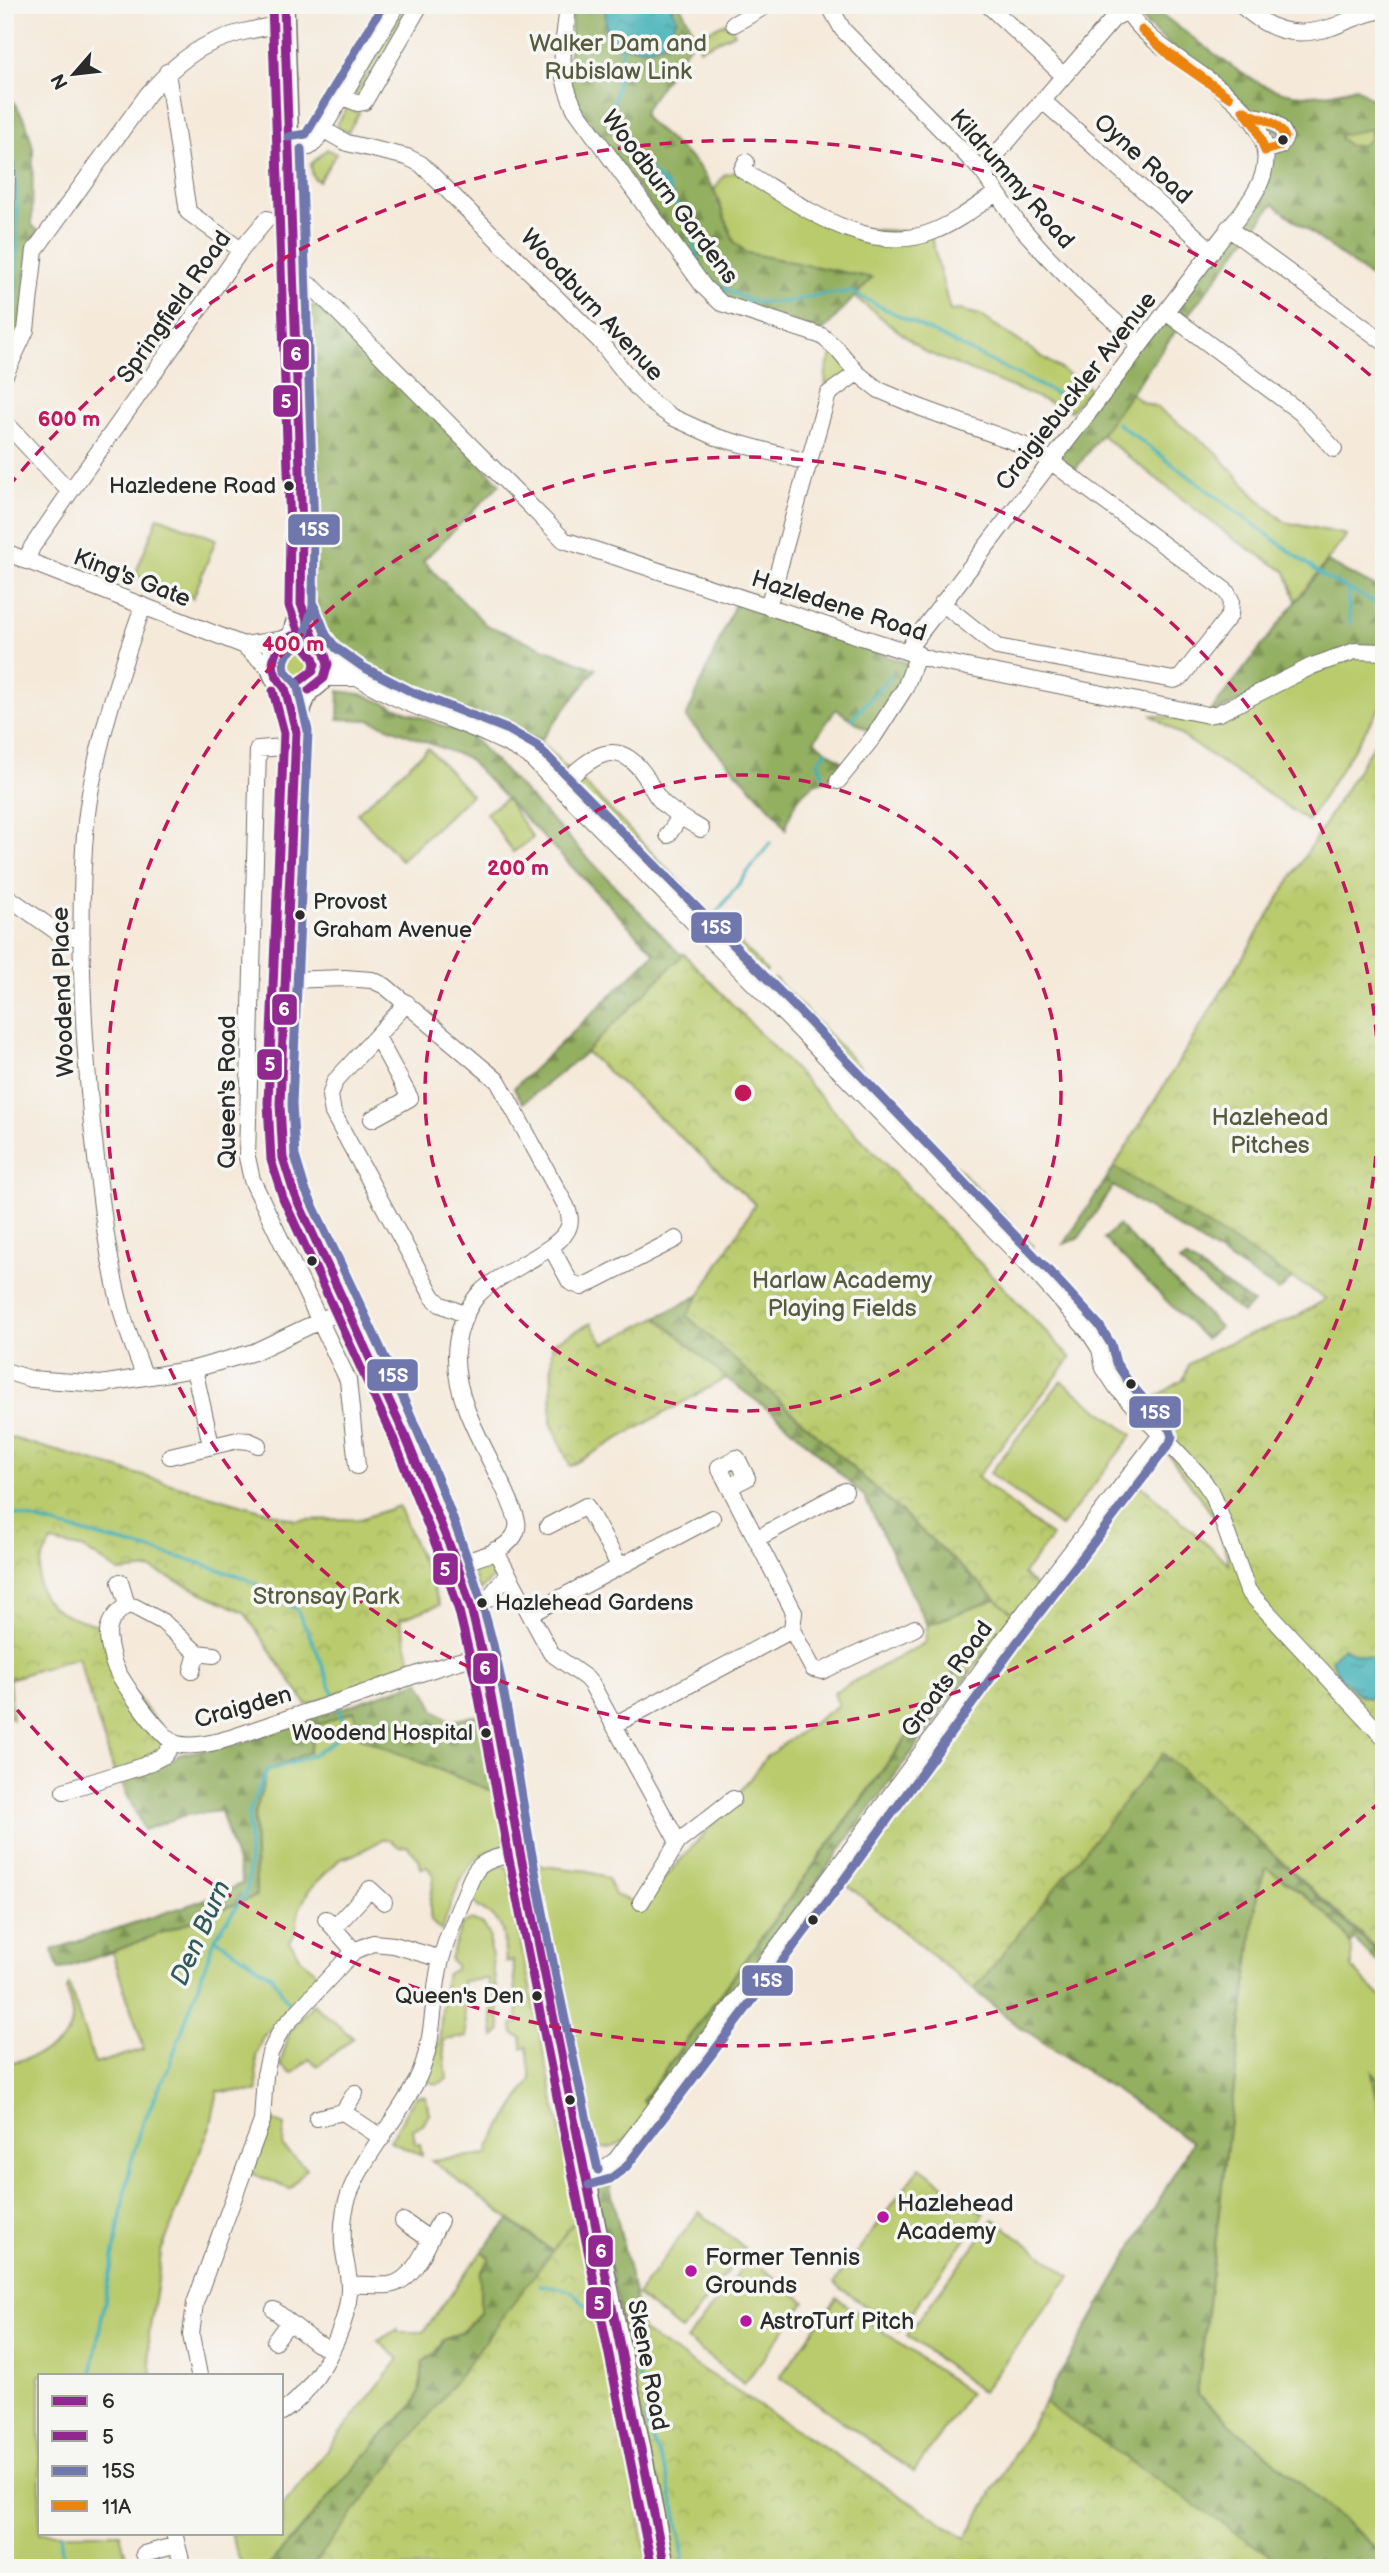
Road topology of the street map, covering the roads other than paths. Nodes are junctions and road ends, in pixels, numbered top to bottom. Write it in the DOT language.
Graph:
graph roads {
  1 [pos="397,5"];
  2 [pos="420,5"];
  3 [pos="568,5"];
  4 [pos="829,5"];
  5 [pos="988,5"];
  6 [pos="1241,5"];
  7 [pos="759,7"];
  8 [pos="1125,8"];
  9 [pos="1375,9"];
  10 [pos="285,15"];
  11 [pos="734,24"];
  12 [pos="167,72"];
  13 [pos="1064,76"];
  14 [pos="343,97"];
  15 [pos="1043,101"];
  16 [pos="324,130"];
  17 [pos="289,149"];
  18 [pos="5,159"];
  19 [pos="746,162"];
  20 [pos="982,171"];
  21 [pos="996,192"];
  22 [pos="267,219"];
  23 [pos="1228,228"];
  24 [pos="241,250"];
  25 [pos="1212,251"];
  26 [pos="5,280"];
  27 [pos="294,290"];
  28 [pos="1166,312"];
  29 [pos="1384,342"];
  30 [pos="1140,344"];
  31 [pos="857,373"];
  32 [pos="5,375"];
  33 [pos="5,422"];
  34 [pos="1334,449"];
  35 [pos="1050,461"];
  36 [pos="810,463"];
  37 [pos="71,492"];
  38 [pos="5,552"];
  39 [pos="26,561"];
  40 [pos="942,603"];
  41 [pos="301,604"];
  42 [pos="142,606"];
  43 [pos="768,607"];
  44 [pos="289,638"];
  45 [pos="315,641"];
  46 [pos="243,645"];
  47 [pos="912,652"];
  48 [pos="1384,652"];
  49 [pos="327,657"];
  50 [pos="272,670"];
  51 [pos="357,678"];
  52 [pos="316,684"];
  53 [pos="285,688"];
  54 [pos="292,742"];
  55 [pos="838,781"];
  56 [pos="560,786"];
  57 [pos="680,817"];
  58 [pos="702,829"];
  59 [pos="668,835"];
  60 [pos="5,895"];
  61 [pos="82,937"];
  62 [pos="285,980"];
  63 [pos="407,1003"];
  64 [pos="377,1037"];
  65 [pos="372,1119"];
  66 [pos="676,1238"];
  67 [pos="551,1247"];
  68 [pos="347,1308"];
  69 [pos="466,1315"];
  70 [pos="319,1322"];
  71 [pos="194,1369"];
  72 [pos="5,1371"];
  73 [pos="145,1377"];
  74 [pos="1160,1436"];
  75 [pos="211,1445"];
  76 [pos="258,1445"];
  77 [pos="170,1455"];
  78 [pos="351,1457"];
  79 [pos="729,1487"];
  80 [pos="845,1491"];
  81 [pos="725,1511"];
  82 [pos="548,1526"];
  83 [pos="756,1539"];
  84 [pos="495,1550"];
  85 [pos="457,1564"];
  86 [pos="620,1567"];
  87 [pos="507,1575"];
  88 [pos="120,1582"];
  89 [pos="127,1605"];
  90 [pos="471,1608"];
  91 [pos="530,1614"];
  92 [pos="915,1628"];
  93 [pos="792,1630"];
  94 [pos="483,1655"];
  95 [pos="192,1671"];
  96 [pos="614,1725"];
  97 [pos="1384,1738"];
  98 [pos="173,1743"];
  99 [pos="64,1791"];
  100 [pos="733,1799"];
  101 [pos="678,1842"];
  102 [pos="520,1852"];
  103 [pos="384,1902"];
  104 [pos="641,1902"];
  105 [pos="354,1951"];
  106 [pos="441,1959"];
  107 [pos="355,2093"];
  108 [pos="343,2112"];
  109 [pos="317,2118"];
  110 [pos="382,2138"];
  111 [pos="586,2173"];
  112 [pos="403,2221"];
  113 [pos="440,2221"];
  114 [pos="429,2239"];
  115 [pos="349,2285"];
  116 [pos="274,2310"];
  117 [pos="289,2322"];
  118 [pos="275,2341"];
  119 [pos="331,2350"];
  120 [pos="200,2374"];
  121 [pos="284,2410"];
  122 [pos="175,2539"];
  123 [pos="144,2554"];
  124 [pos="183,2568"];
  125 [pos="665,2568"];
  1 -- 14 [label="street"];
  2 -- 14 [label="street"];
  3 -- 31 [label="street, Woodburn Gardens"];
  4 -- 20 [label="street, Kildrummy Road"];
  5 -- 13 [label="street"];
  6 -- 9 [label="street"];
  7 -- 11 [label="street"];
  8 -- 13 [label="street"];
  8 -- 23 [label="street, Craigiebuckler Avenue"];
  10 -- 12 [label="street"];
  10 -- 17 [label="main road"];
  12 -- 24 [label="street"];
  12 -- 32 [label="street"];
  13 -- 15 [label="street"];
  14 -- 16 [label="street"];
  15 -- 20 [label="street"];
  15 -- 25 [label="street, Oyne Road"];
  16 -- 17 [label="street"];
  16 -- 36 [label="street, Woodburn Avenue"];
  17 -- 27 [label="main road"];
  18 -- 26 [label="street"];
  19 -- 21 [label="street"];
  20 -- 21 [label="street, Kildrummy Road"];
  21 -- 30 [label="street, Kildrummy Road"];
  22 -- 24 [label="street, Springfield Road"];
  23 -- 25 [label="street, Craigiebuckler Avenue"];
  23 -- 29 [label="street"];
  24 -- 37 [label="street, Springfield Road"];
  25 -- 28 [label="street, Craigiebuckler Avenue"];
  27 -- 41 [label="main road"];
  27 -- 43 [label="street, Hazledene Road"];
  28 -- 30 [label="street, Craigiebuckler Avenue"];
  28 -- 34 [label="street"];
  30 -- 35 [label="street, Craigiebuckler Avenue"];
  31 -- 35 [label="street, Woodburn Gardens"];
  31 -- 36 [label="street"];
  33 -- 37 [label="street"];
  35 -- 40 [label="street, Craigiebuckler Avenue"];
  35 -- 40 [label="street, Woodburn Gardens"];
  36 -- 43 [label="street"];
  37 -- 39 [label="street, Springfield Road"];
  38 -- 39 [label="street, King's Gate"];
  39 -- 42 [label="street, King's Gate"];
  40 -- 47 [label="street, Craigiebuckler Avenue"];
  41 -- 44 [label="main road"];
  41 -- 45 [label="main road"];
  42 -- 46 [label="street, King's Gate"];
  42 -- 61 [label="street, Woodend Place"];
  43 -- 47 [label="street, Hazledene Road"];
  44 -- 45 [label="main road"];
  44 -- 46 [label="street, King's Gate"];
  44 -- 50 [label="main road"];
  45 -- 49 [label="main road"];
  46 -- 50 [label="street, King's Gate"];
  47 -- 48 [label="street, Hazledene Road"];
  47 -- 55 [label="street, Craigiebuckler Avenue"];
  49 -- 51 [label="street"];
  49 -- 52 [label="main road"];
  50 -- 53 [label="main road"];
  51 -- 52 [label="street"];
  51 -- 56 [label="street"];
  52 -- 53 [label="main road"];
  52 -- 54 [label="main road"];
  53 -- 54 [label="main road"];
  54 -- 62 [label="main road"];
  54 -- 70 [label="street, Queen's Road"];
  56 -- 57 [label="street"];
  56 -- 74 [label="street"];
  57 -- 58 [label="street"];
  57 -- 59 [label="street"];
  60 -- 61 [label="street"];
  61 -- 73 [label="street, Woodend Place"];
  62 -- 63 [label="street"];
  62 -- 68 [label="main road"];
  63 -- 64 [label="street"];
  63 -- 67 [label="street"];
  64 -- 65 [label="street"];
  64 -- 69 [label="street"];
  66 -- 67 [label="street"];
  67 -- 69 [label="street"];
  68 -- 70 [label="street"];
  68 -- 85 [label="main road"];
  69 -- 84 [label="street"];
  70 -- 71 [label="street"];
  70 -- 78 [label="street, Queen's Road"];
  71 -- 73 [label="street"];
  71 -- 75 [label="street"];
  72 -- 73 [label="street"];
  74 -- 97 [label="street"];
  74 -- 111 [label="street, Groats Road"];
  75 -- 76 [label="street"];
  75 -- 77 [label="street"];
  79 -- 81 [label="street"];
  80 -- 83 [label="street"];
  81 -- 83 [label="street"];
  81 -- 86 [label="street"];
  82 -- 86 [label="street"];
  83 -- 93 [label="street"];
  84 -- 85 [label="street"];
  84 -- 87 [label="street"];
  85 -- 90 [label="main road"];
  86 -- 91 [label="street"];
  87 -- 90 [label="street"];
  87 -- 91 [label="street"];
  88 -- 89 [label="street"];
  89 -- 95 [label="street, Craigden"];
  89 -- 98 [label="street, Craigden"];
  90 -- 94 [label="main road"];
  91 -- 96 [label="street"];
  92 -- 93 [label="street"];
  93 -- 96 [label="street"];
  94 -- 98 [label="street, Craigden"];
  94 -- 102 [label="main road"];
  96 -- 101 [label="street"];
  98 -- 99 [label="street"];
  100 -- 101 [label="street"];
  101 -- 104 [label="street"];
  102 -- 106 [label="street"];
  102 -- 111 [label="main road"];
  103 -- 105 [label="street"];
  105 -- 106 [label="street"];
  105 -- 120 [label="street"];
  106 -- 110 [label="street"];
  107 -- 108 [label="street"];
  108 -- 109 [label="street"];
  108 -- 110 [label="street"];
  110 -- 115 [label="street"];
  111 -- 125 [label="main road, Skene Road"];
  112 -- 114 [label="street"];
  113 -- 114 [label="street"];
  114 -- 115 [label="street"];
  115 -- 119 [label="street"];
  116 -- 117 [label="street"];
  117 -- 118 [label="street"];
  117 -- 119 [label="street"];
  119 -- 121 [label="street"];
  122 -- 123 [label="street"];
  122 -- 124 [label="street"];
}
